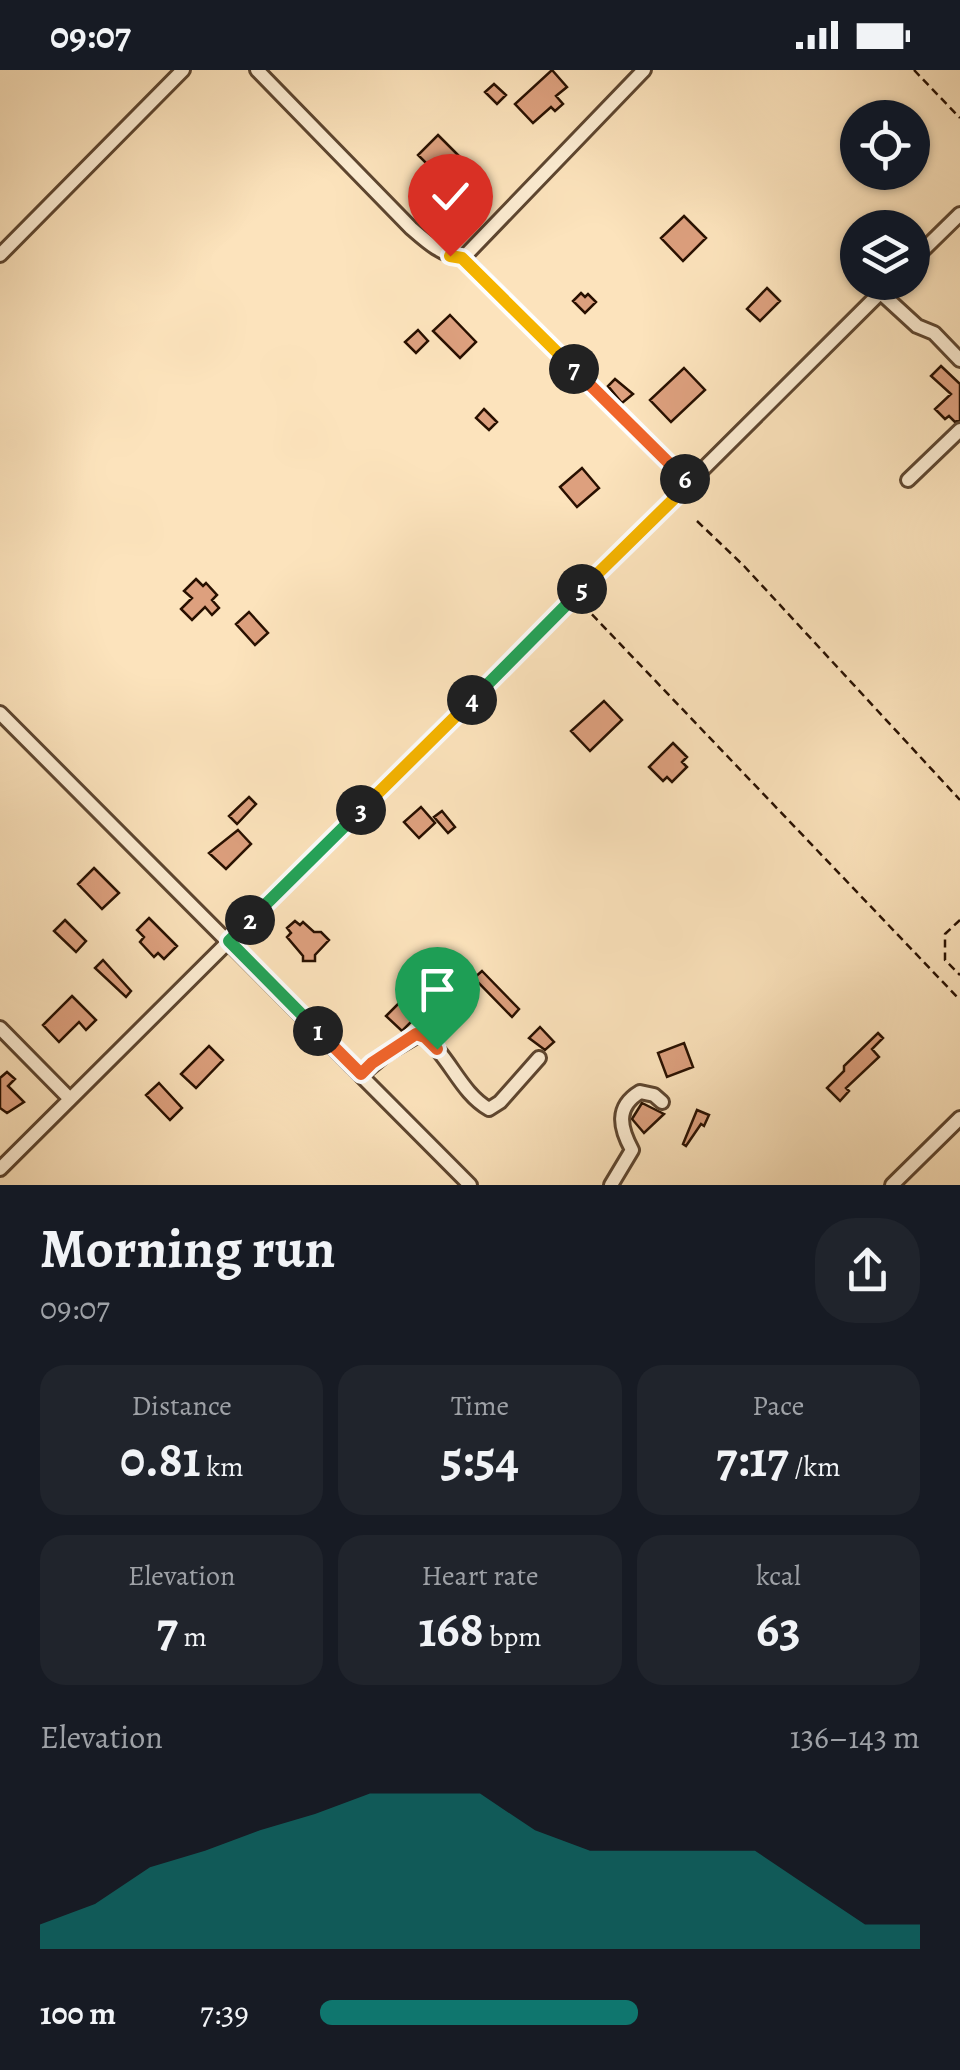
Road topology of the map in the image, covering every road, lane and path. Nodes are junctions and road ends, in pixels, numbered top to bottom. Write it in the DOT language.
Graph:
graph roads {
  1 [pos="183,70"];
  2 [pos="257,70"];
  3 [pos="644,70"];
  4 [pos="914,70"];
  5 [pos="960,118"];
  6 [pos="960,214"];
  7 [pos="930,244"];
  8 [pos="0,255"];
  9 [pos="462,258"];
  10 [pos="874,300"];
  11 [pos="895,300"];
  12 [pos="960,360"];
  13 [pos="960,430"];
  14 [pos="908,480"];
  15 [pos="689,484"];
  16 [pos="697,521"];
  17 [pos="575,596"];
  18 [pos="0,713"];
  19 [pos="960,800"];
  20 [pos="960,920"];
  21 [pos="229,941"];
  22 [pos="960,974"];
  23 [pos="960,1000"];
  24 [pos="0,1028"];
  25 [pos="538,1058"];
  26 [pos="361,1074"];
  27 [pos="70,1099"];
  28 [pos="662,1102"];
  29 [pos="960,1118"];
  30 [pos="0,1169"];
  31 [pos="470,1185"];
  32 [pos="610,1185"];
  33 [pos="892,1185"];
  1 -- 8 [label="street"];
  2 -- 9 [label="street"];
  3 -- 9 [label="street"];
  4 -- 5 [label="path"];
  6 -- 7 [label="street"];
  9 -- 15 [label="street"];
  10 -- 15 [label="street"];
  11 -- 12 [label="street"];
  13 -- 14 [label="street"];
  15 -- 17 [label="street"];
  16 -- 19 [label="path"];
  17 -- 21 [label="street"];
  17 -- 23 [label="path"];
  18 -- 21 [label="street"];
  20 -- 22 [label="path"];
  21 -- 26 [label="street"];
  21 -- 27 [label="street"];
  24 -- 27 [label="street"];
  25 -- 26 [label="street"];
  26 -- 31 [label="street"];
  27 -- 30 [label="street"];
  28 -- 32 [label="street"];
  29 -- 33 [label="street"];
}
